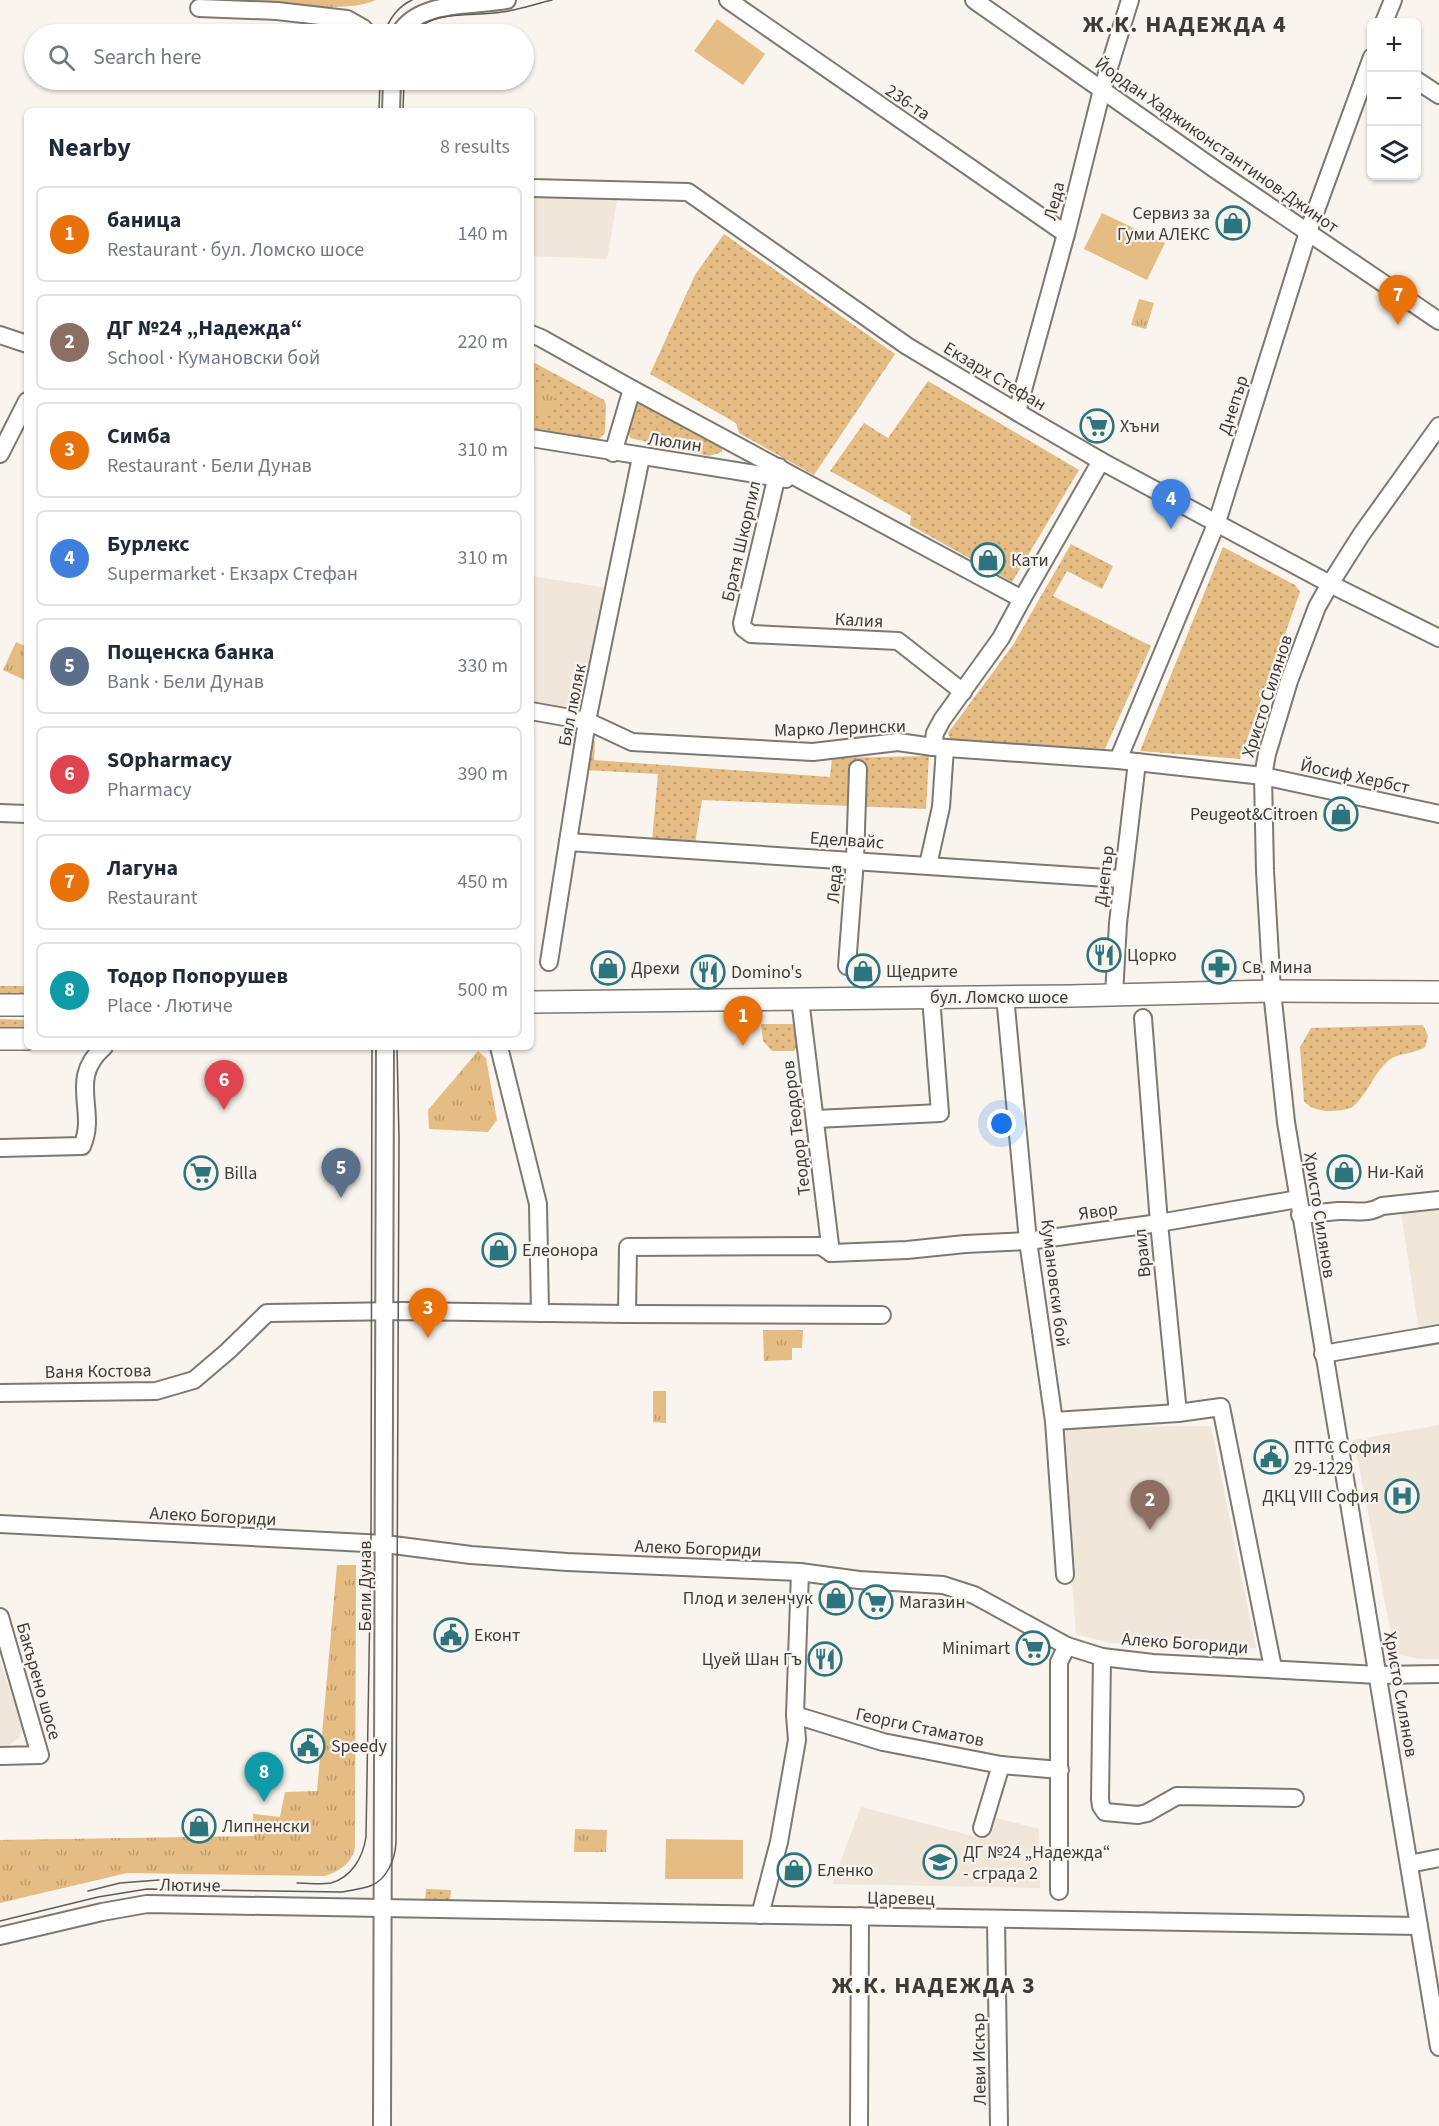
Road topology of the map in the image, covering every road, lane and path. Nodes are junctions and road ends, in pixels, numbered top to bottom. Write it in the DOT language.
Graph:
graph roads {
  1 [pos="507,0"];
  2 [pos="728,0"];
  3 [pos="974,0"];
  4 [pos="1130,0"];
  5 [pos="1393,0"];
  6 [pos="199,8"];
  7 [pos="1386,18"];
  8 [pos="356,24"];
  9 [pos="405,24"];
  10 [pos="1367,68"];
  11 [pos="1421,83"];
  12 [pos="392,90"];
  13 [pos="1102,90"];
  14 [pos="1439,94"];
  15 [pos="391,108"];
  16 [pos="534,188"];
  17 [pos="1308,232"];
  18 [pos="1066,234"];
  19 [pos="1436,314"];
  20 [pos="0,334"];
  21 [pos="534,335"];
  22 [pos="24,343"];
  23 [pos="632,389"];
  24 [pos="24,407"];
  25 [pos="1017,412"];
  26 [pos="1439,426"];
  27 [pos="534,439"];
  28 [pos="613,453"];
  29 [pos="0,454"];
  30 [pos="641,457"];
  31 [pos="1101,461"];
  32 [pos="778,472"];
  33 [pos="1216,522"];
  34 [pos="1330,584"];
  35 [pos="1022,599"];
  36 [pos="742,623"];
  37 [pos="1439,638"];
  38 [pos="963,692"];
  39 [pos="534,712"];
  40 [pos="588,722"];
  41 [pos="939,748"];
  42 [pos="1118,760"];
  43 [pos="1137,762"];
  44 [pos="858,769"];
  45 [pos="1263,776"];
  46 [pos="0,813"];
  47 [pos="24,814"];
  48 [pos="1439,814"];
  49 [pos="568,842"];
  50 [pos="855,860"];
  51 [pos="928,865"];
  52 [pos="1122,879"];
  53 [pos="549,962"];
  54 [pos="847,966"];
  55 [pos="1272,991"];
  56 [pos="1439,993"];
  57 [pos="1114,995"];
  58 [pos="1005,996"];
  59 [pos="931,997"];
  60 [pos="800,999"];
  61 [pos="534,1004"];
  62 [pos="0,1005"];
  63 [pos="24,1005"];
  64 [pos="1143,1018"];
  65 [pos="0,1039"];
  66 [pos="24,1039"];
  67 [pos="101,1050"];
  68 [pos="385,1050"];
  69 [pos="500,1050"];
  70 [pos="816,1119"];
  71 [pos="0,1148"];
  72 [pos="1439,1200"];
  73 [pos="1299,1207"];
  74 [pos="1159,1223"];
  75 [pos="1028,1241"];
  76 [pos="831,1253"];
  77 [pos="386,1311"];
  78 [pos="540,1313"];
  79 [pos="627,1314"];
  80 [pos="882,1315"];
  81 [pos="1439,1334"];
  82 [pos="1323,1354"];
  83 [pos="0,1393"];
  84 [pos="1178,1413"];
  85 [pos="1054,1421"];
  86 [pos="0,1524"];
  87 [pos="385,1544"];
  88 [pos="800,1572"];
  89 [pos="1065,1575"];
  90 [pos="0,1617"];
  91 [pos="1067,1646"];
  92 [pos="1102,1657"];
  93 [pos="1273,1668"];
  94 [pos="1439,1674"];
  95 [pos="1378,1675"];
  96 [pos="795,1715"];
  97 [pos="0,1756"];
  98 [pos="1001,1765"];
  99 [pos="1060,1770"];
  100 [pos="1295,1798"];
  101 [pos="982,1828"];
  102 [pos="1439,1858"];
  103 [pos="1409,1864"];
  104 [pos="1059,1891"];
  105 [pos="382,1909"];
  106 [pos="760,1915"];
  107 [pos="860,1916"];
  108 [pos="996,1919"];
  109 [pos="1419,1926"];
  110 [pos="0,1936"];
  111 [pos="1439,2047"];
  112 [pos="382,2126"];
  113 [pos="859,2126"];
  114 [pos="999,2126"];
  1 -- 9 [label="street"];
  2 -- 18 [label="street, 236-та"];
  3 -- 13 [label="street, Йордан Хаджиконстантинов-Джинот"];
  4 -- 13 [label="street, Леда"];
  5 -- 7 [label="street"];
  6 -- 8 [label="street"];
  10 -- 17 [label="street, Днепър"];
  11 -- 14 [label="street"];
  12 -- 15 [label="street"];
  13 -- 17 [label="street, Йордан Хаджиконстантинов-Джинот"];
  13 -- 18 [label="street, Леда"];
  16 -- 25 [label="street, Екзарх Стефан"];
  17 -- 19 [label="street, Йордан Хаджиконстантинов-Джинот"];
  17 -- 33 [label="street, Днепър"];
  18 -- 25 [label="street, Леда"];
  20 -- 22 [label="street"];
  21 -- 23 [label="street"];
  23 -- 28 [label="street"];
  23 -- 32 [label="street"];
  24 -- 29 [label="street"];
  25 -- 31 [label="street, Екзарх Стефан"];
  26 -- 34 [label="street, Христо Силянов"];
  27 -- 28 [label="street, Люлин"];
  28 -- 30 [label="street, Люлин"];
  30 -- 32 [label="street, Люлин"];
  30 -- 40 [label="street, Бял люляк"];
  31 -- 33 [label="street, Екзарх Стефан"];
  31 -- 35 [label="street"];
  32 -- 35 [label="street"];
  32 -- 36 [label="street, Братя Шкорпил"];
  33 -- 34 [label="street, Екзарх Стефан"];
  33 -- 42 [label="street, Днепър"];
  34 -- 37 [label="street, Екзарх Стефан"];
  34 -- 45 [label="street, Христо Силянов"];
  35 -- 38 [label="street"];
  36 -- 38 [label="street, Калия"];
  38 -- 41 [label="street"];
  39 -- 40 [label="street, Марко Лерински"];
  40 -- 41 [label="street, Марко Лерински"];
  40 -- 49 [label="street, Бял люляк"];
  41 -- 42 [label="street, Марко Лерински"];
  41 -- 51 [label="street"];
  42 -- 43 [label="street, Марко Лерински"];
  43 -- 45 [label="street, Марко Лерински"];
  43 -- 52 [label="street, Днепър"];
  44 -- 50 [label="street, Леда"];
  45 -- 48 [label="street, Йосиф Хербст"];
  45 -- 55 [label="street, Христо Силянов"];
  46 -- 47 [label="street"];
  49 -- 50 [label="street, Еделвайс"];
  49 -- 53 [label="street, Бял люляк"];
  50 -- 51 [label="street, Еделвайс"];
  50 -- 54 [label="street, Леда"];
  51 -- 52 [label="street, Еделвайс"];
  52 -- 57 [label="street, Днепър"];
  55 -- 56 [label="main road, бул. Ломско шосе"];
  55 -- 57 [label="main road, бул. Ломско шосе"];
  55 -- 73 [label="street, Христо Силянов"];
  57 -- 58 [label="main road, бул. Ломско шосе"];
  58 -- 59 [label="main road, бул. Ломско шосе"];
  58 -- 75 [label="street, Кумановски бой"];
  59 -- 60 [label="main road, бул. Ломско шосе"];
  59 -- 70 [label="street"];
  60 -- 61 [label="main road, бул. Ломско шосе"];
  60 -- 70 [label="street, Теодор Теодоров"];
  62 -- 63 [label="main road"];
  64 -- 74 [label="street, Враил"];
  65 -- 66 [label="main road"];
  67 -- 71 [label="street"];
  68 -- 77 [label="street, Бели Дунав"];
  69 -- 78 [label="street"];
  70 -- 76 [label="street, Теодор Теодоров"];
  72 -- 73 [label="street, Явор"];
  73 -- 74 [label="street, Явор"];
  73 -- 82 [label="street, Христо Силянов"];
  74 -- 75 [label="street, Явор"];
  74 -- 84 [label="street, Враил"];
  75 -- 76 [label="street, Явор"];
  75 -- 85 [label="street, Кумановски бой"];
  76 -- 79 [label="street, Явор"];
  77 -- 78 [label="street, Ваня Костова"];
  77 -- 83 [label="street, Ваня Костова"];
  77 -- 87 [label="street, Бели Дунав"];
  78 -- 79 [label="street, Ваня Костова"];
  79 -- 80 [label="street, Ваня Костова"];
  81 -- 82 [label="street"];
  82 -- 95 [label="street, Христо Силянов"];
  84 -- 85 [label="street"];
  84 -- 93 [label="street"];
  85 -- 89 [label="street, Кумановски бой"];
  86 -- 87 [label="street, Алеко Богориди"];
  87 -- 88 [label="street, Алеко Богориди"];
  87 -- 105 [label="street, Бели Дунав"];
  88 -- 91 [label="street, Алеко Богориди"];
  88 -- 96 [label="street"];
  90 -- 97 [label="street, Бакърено шосе"];
  91 -- 92 [label="street, Алеко Богориди"];
  91 -- 99 [label="street"];
  92 -- 93 [label="street, Алеко Богориди"];
  92 -- 100 [label="street"];
  93 -- 95 [label="street, Алеко Богориди"];
  94 -- 95 [label="street, Алеко Богориди"];
  95 -- 103 [label="street, Христо Силянов"];
  96 -- 98 [label="street, Георги Стаматов"];
  96 -- 106 [label="street"];
  98 -- 99 [label="street, Георги Стаматов"];
  98 -- 101 [label="street"];
  99 -- 104 [label="street"];
  102 -- 103 [label="street"];
  103 -- 109 [label="street, Христо Силянов"];
  105 -- 106 [label="street, Царевец"];
  105 -- 110 [label="street, Лютиче"];
  105 -- 112 [label="street, Бели Дунав"];
  106 -- 107 [label="street, Царевец"];
  107 -- 108 [label="street, Царевец"];
  107 -- 113 [label="street"];
  108 -- 109 [label="street, Царевец"];
  108 -- 114 [label="street, Леви Искър"];
  109 -- 111 [label="street, Христо Силянов"];
}
